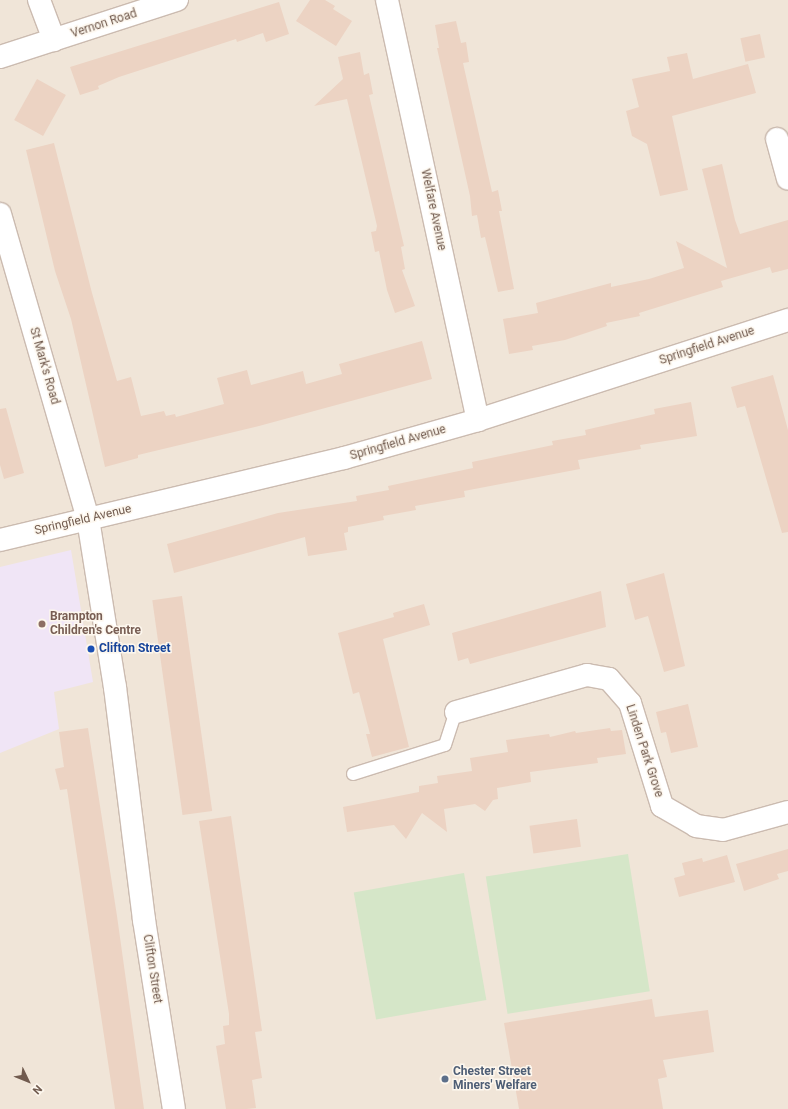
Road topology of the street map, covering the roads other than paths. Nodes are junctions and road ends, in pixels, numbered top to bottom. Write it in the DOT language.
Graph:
graph roads {
  1 [pos="39,0"];
  2 [pos="177,0"];
  3 [pos="387,0"];
  4 [pos="54,40"];
  5 [pos="0,57"];
  6 [pos="777,140"];
  7 [pos="788,179"];
  8 [pos="0,214"];
  9 [pos="788,320"];
  10 [pos="478,420"];
  11 [pos="88,519"];
  12 [pos="0,540"];
  13 [pos="456,712"];
  14 [pos="353,774"];
  15 [pos="788,812"];
  16 [pos="174,1109"];
  1 -- 4 [label="street"];
  2 -- 4 [label="street, Vernon Road"];
  3 -- 10 [label="street, Welfare Avenue"];
  4 -- 5 [label="street, Vernon Road"];
  6 -- 7 [label="street"];
  8 -- 11 [label="street, St Mark's Road"];
  9 -- 10 [label="street, Springfield Avenue"];
  10 -- 11 [label="street, Springfield Avenue"];
  11 -- 12 [label="street, Springfield Avenue"];
  11 -- 16 [label="street, Clifton Street"];
  13 -- 14 [label="lane"];
  13 -- 15 [label="street, Linden Park Grove"];
}
